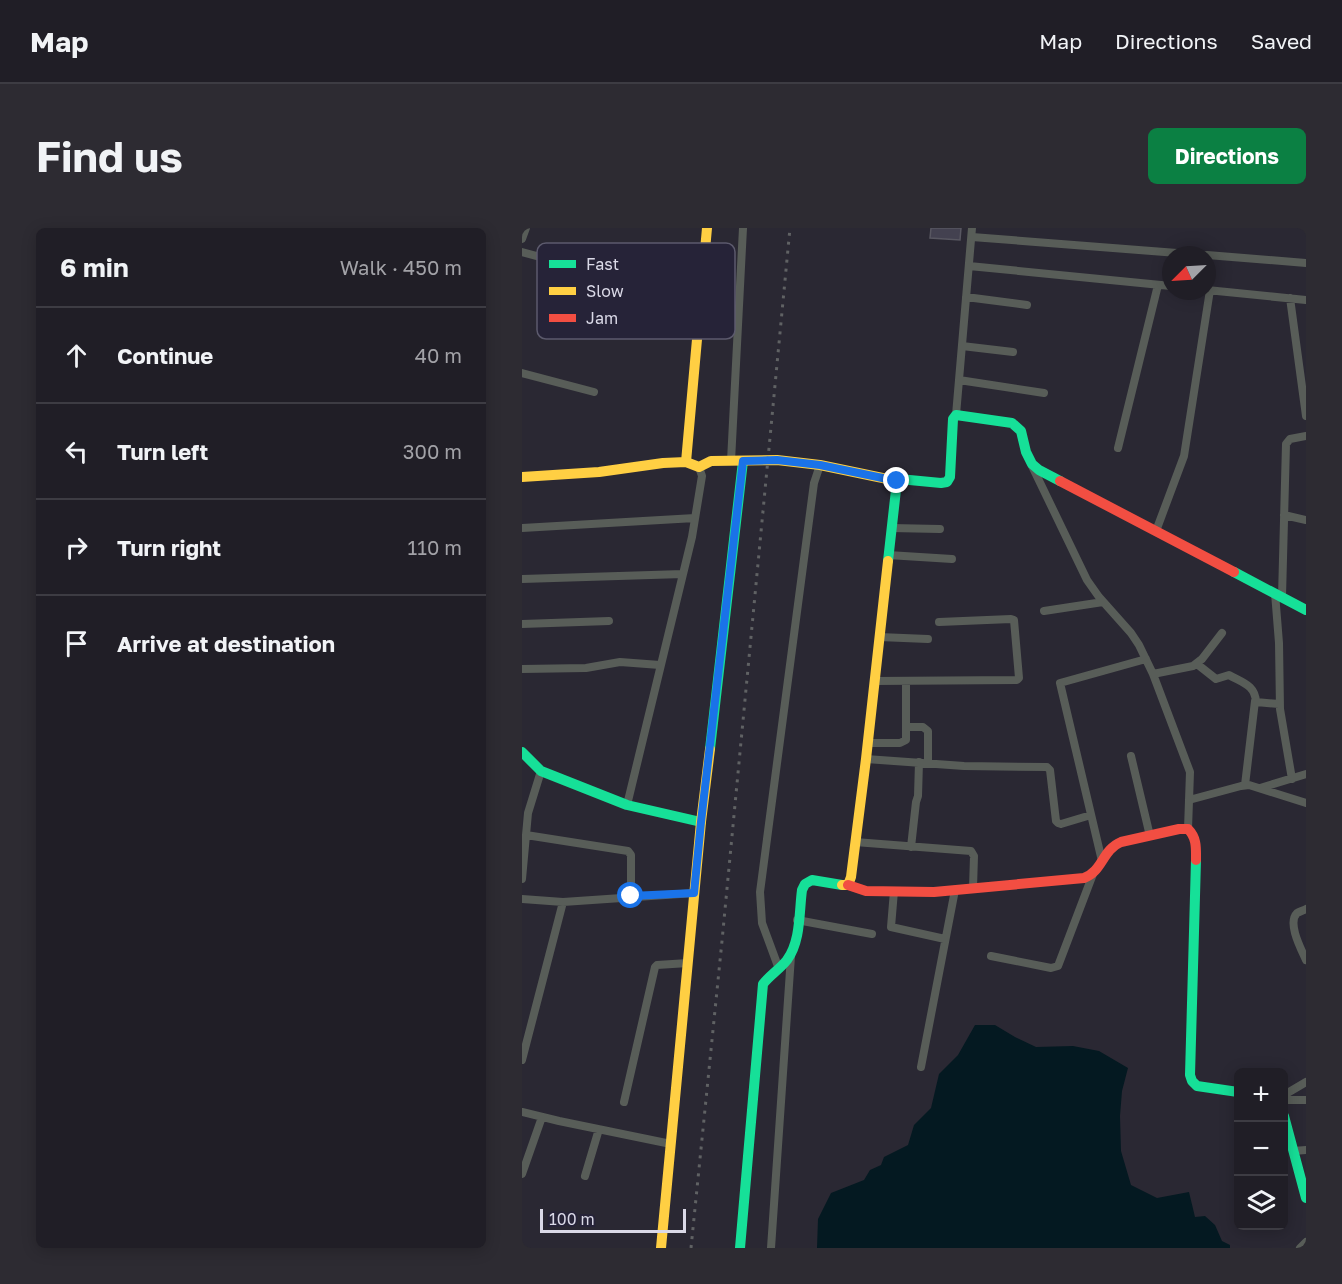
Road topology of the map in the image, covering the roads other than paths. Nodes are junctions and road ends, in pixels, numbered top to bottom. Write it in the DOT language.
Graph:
graph roads {
  1 [pos="526,228"];
  2 [pos="707,228"];
  3 [pos="743,228"];
  4 [pos="972,232"];
  5 [pos="522,240"];
  6 [pos="706,243"];
  7 [pos="1162,251"];
  8 [pos="522,252"];
  9 [pos="537,256"];
  10 [pos="1216,256"];
  11 [pos="1306,263"];
  12 [pos="969,266"];
  13 [pos="1158,285"];
  14 [pos="1162,285"];
  15 [pos="1216,291"];
  16 [pos="966,297"];
  17 [pos="1290,298"];
  18 [pos="1207,300"];
  19 [pos="1306,300"];
  20 [pos="1027,305"];
  21 [pos="697,339"];
  22 [pos="962,346"];
  23 [pos="1013,352"];
  24 [pos="522,373"];
  25 [pos="959,380"];
  26 [pos="594,392"];
  27 [pos="1044,393"];
  28 [pos="956,415"];
  29 [pos="1306,416"];
  30 [pos="1306,436"];
  31 [pos="1118,448"];
  32 [pos="731,461"];
  33 [pos="743,461"];
  34 [pos="686,462"];
  35 [pos="1031,464"];
  36 [pos="820,465"];
  37 [pos="699,467"];
  38 [pos="522,477"];
  39 [pos="897,481"];
  40 [pos="1284,515"];
  41 [pos="695,518"];
  42 [pos="1306,520"];
  43 [pos="522,528"];
  44 [pos="891,528"];
  45 [pos="940,529"];
  46 [pos="1156,531"];
  47 [pos="888,555"];
  48 [pos="952,559"];
  49 [pos="682,574"];
  50 [pos="522,579"];
  51 [pos="1278,595"];
  52 [pos="1103,602"];
  53 [pos="1306,610"];
  54 [pos="1044,611"];
  55 [pos="609,621"];
  56 [pos="939,622"];
  57 [pos="522,624"];
  58 [pos="1222,633"];
  59 [pos="879,637"];
  60 [pos="928,639"];
  61 [pos="1146,658"];
  62 [pos="1197,664"];
  63 [pos="660,665"];
  64 [pos="522,669"];
  65 [pos="1153,674"];
  66 [pos="875,681"];
  67 [pos="906,681"];
  68 [pos="1255,701"];
  69 [pos="1279,704"];
  70 [pos="906,727"];
  71 [pos="868,743"];
  72 [pos="522,752"];
  73 [pos="1131,756"];
  74 [pos="866,759"];
  75 [pos="919,762"];
  76 [pos="928,763"];
  77 [pos="541,771"];
  78 [pos="1306,774"];
  79 [pos="1292,779"];
  80 [pos="1245,785"];
  81 [pos="1260,788"];
  82 [pos="1189,800"];
  83 [pos="1306,804"];
  84 [pos="627,805"];
  85 [pos="525,813"];
  86 [pos="1092,815"];
  87 [pos="701,822"];
  88 [pos="1188,829"];
  89 [pos="526,835"];
  90 [pos="1150,836"];
  91 [pos="855,842"];
  92 [pos="911,847"];
  93 [pos="523,856"];
  94 [pos="1102,861"];
  95 [pos="1093,874"];
  96 [pos="522,879"];
  97 [pos="848,885"];
  98 [pos="973,888"];
  99 [pos="955,890"];
  100 [pos="894,891"];
  101 [pos="694,893"];
  102 [pos="631,896"];
  103 [pos="522,899"];
  104 [pos="563,902"];
  105 [pos="1306,909"];
  106 [pos="797,920"];
  107 [pos="872,934"];
  108 [pos="945,939"];
  109 [pos="791,954"];
  110 [pos="991,956"];
  111 [pos="1306,960"];
  112 [pos="688,963"];
  113 [pos="779,969"];
  114 [pos="522,1060"];
  115 [pos="921,1067"];
  116 [pos="1306,1082"];
  117 [pos="1234,1091"];
  118 [pos="1288,1093"];
  119 [pos="1288,1100"];
  120 [pos="1306,1101"];
  121 [pos="624,1102"];
  122 [pos="522,1112"];
  123 [pos="542,1117"];
  124 [pos="1286,1122"];
  125 [pos="599,1129"];
  126 [pos="671,1143"];
  127 [pos="1306,1150"];
  128 [pos="1293,1151"];
  129 [pos="522,1174"];
  130 [pos="585,1176"];
  131 [pos="1306,1198"];
  132 [pos="1306,1242"];
  133 [pos="661,1248"];
  134 [pos="740,1248"];
  135 [pos="771,1248"];
  136 [pos="1300,1248"];
  1 -- 5 [label="street"];
  2 -- 6 [label="main road"];
  3 -- 32 [label="street"];
  4 -- 7 [label="street"];
  4 -- 12 [label="street"];
  8 -- 9 [label="street"];
  10 -- 11 [label="street"];
  12 -- 13 [label="street"];
  12 -- 16 [label="street"];
  13 -- 14 [label="street"];
  13 -- 31 [label="street"];
  15 -- 17 [label="street"];
  16 -- 20 [label="street"];
  16 -- 22 [label="street"];
  17 -- 19 [label="street"];
  17 -- 29 [label="street"];
  18 -- 46 [label="street"];
  21 -- 34 [label="main road"];
  22 -- 23 [label="street"];
  22 -- 25 [label="street"];
  24 -- 26 [label="street"];
  25 -- 27 [label="street"];
  25 -- 28 [label="street"];
  28 -- 35 [label="main road"];
  28 -- 39 [label="main road"];
  30 -- 40 [label="street"];
  32 -- 33 [label="main road"];
  32 -- 37 [label="main road"];
  33 -- 36 [label="main road"];
  33 -- 87 [label="main road"];
  34 -- 37 [label="main road"];
  34 -- 38 [label="main road"];
  35 -- 46 [label="main road"];
  35 -- 52 [label="street"];
  36 -- 39 [label="main road"];
  36 -- 113 [label="street"];
  37 -- 41 [label="street"];
  39 -- 44 [label="main road"];
  40 -- 42 [label="street"];
  40 -- 51 [label="street"];
  41 -- 43 [label="street"];
  41 -- 49 [label="street"];
  44 -- 45 [label="street"];
  44 -- 47 [label="main road"];
  46 -- 51 [label="main road"];
  47 -- 48 [label="street"];
  47 -- 59 [label="main road"];
  49 -- 50 [label="street"];
  49 -- 63 [label="street"];
  51 -- 53 [label="main road"];
  51 -- 69 [label="street"];
  52 -- 54 [label="street"];
  52 -- 61 [label="street"];
  55 -- 57 [label="street"];
  56 -- 67 [label="street"];
  58 -- 62 [label="street"];
  59 -- 60 [label="street"];
  59 -- 66 [label="main road"];
  61 -- 65 [label="street"];
  61 -- 86 [label="street"];
  62 -- 65 [label="street"];
  62 -- 68 [label="street"];
  63 -- 64 [label="street"];
  63 -- 84 [label="street"];
  65 -- 82 [label="street"];
  66 -- 67 [label="street"];
  66 -- 71 [label="main road"];
  67 -- 70 [label="street"];
  68 -- 69 [label="street"];
  68 -- 80 [label="street"];
  69 -- 79 [label="street"];
  70 -- 71 [label="street"];
  70 -- 76 [label="street"];
  71 -- 74 [label="main road"];
  72 -- 77 [label="main road"];
  73 -- 90 [label="street"];
  74 -- 75 [label="street"];
  74 -- 91 [label="main road"];
  75 -- 76 [label="street"];
  75 -- 92 [label="street"];
  76 -- 86 [label="street"];
  77 -- 84 [label="main road"];
  77 -- 85 [label="street"];
  78 -- 79 [label="street"];
  79 -- 81 [label="street"];
  80 -- 81 [label="street"];
  80 -- 82 [label="street"];
  81 -- 83 [label="street"];
  82 -- 88 [label="street"];
  84 -- 87 [label="main road"];
  85 -- 89 [label="street"];
  86 -- 94 [label="street"];
  87 -- 101 [label="main road"];
  88 -- 90 [label="main road"];
  88 -- 117 [label="main road"];
  89 -- 93 [label="street"];
  89 -- 102 [label="street"];
  90 -- 94 [label="main road"];
  91 -- 92 [label="street"];
  91 -- 97 [label="main road"];
  92 -- 98 [label="street"];
  93 -- 96 [label="street"];
  94 -- 95 [label="main road"];
  95 -- 98 [label="main road"];
  95 -- 110 [label="street"];
  97 -- 100 [label="main road"];
  97 -- 106 [label="main road"];
  98 -- 99 [label="main road"];
  99 -- 100 [label="main road"];
  99 -- 108 [label="street"];
  100 -- 108 [label="street"];
  101 -- 102 [label="street"];
  101 -- 112 [label="main road"];
  102 -- 104 [label="street"];
  103 -- 104 [label="street"];
  104 -- 114 [label="street"];
  105 -- 111 [label="street"];
  106 -- 107 [label="street"];
  106 -- 109 [label="main road"];
  108 -- 115 [label="street"];
  109 -- 113 [label="main road"];
  109 -- 135 [label="street"];
  112 -- 121 [label="street"];
  112 -- 126 [label="main road"];
  113 -- 134 [label="main road"];
  116 -- 118 [label="street"];
  119 -- 120 [label="street"];
  122 -- 123 [label="street"];
  123 -- 125 [label="street"];
  123 -- 129 [label="street"];
  124 -- 128 [label="main road"];
  125 -- 126 [label="street"];
  125 -- 130 [label="street"];
  126 -- 133 [label="main road"];
  127 -- 128 [label="street"];
  128 -- 131 [label="main road"];
  132 -- 136 [label="street"];
}
